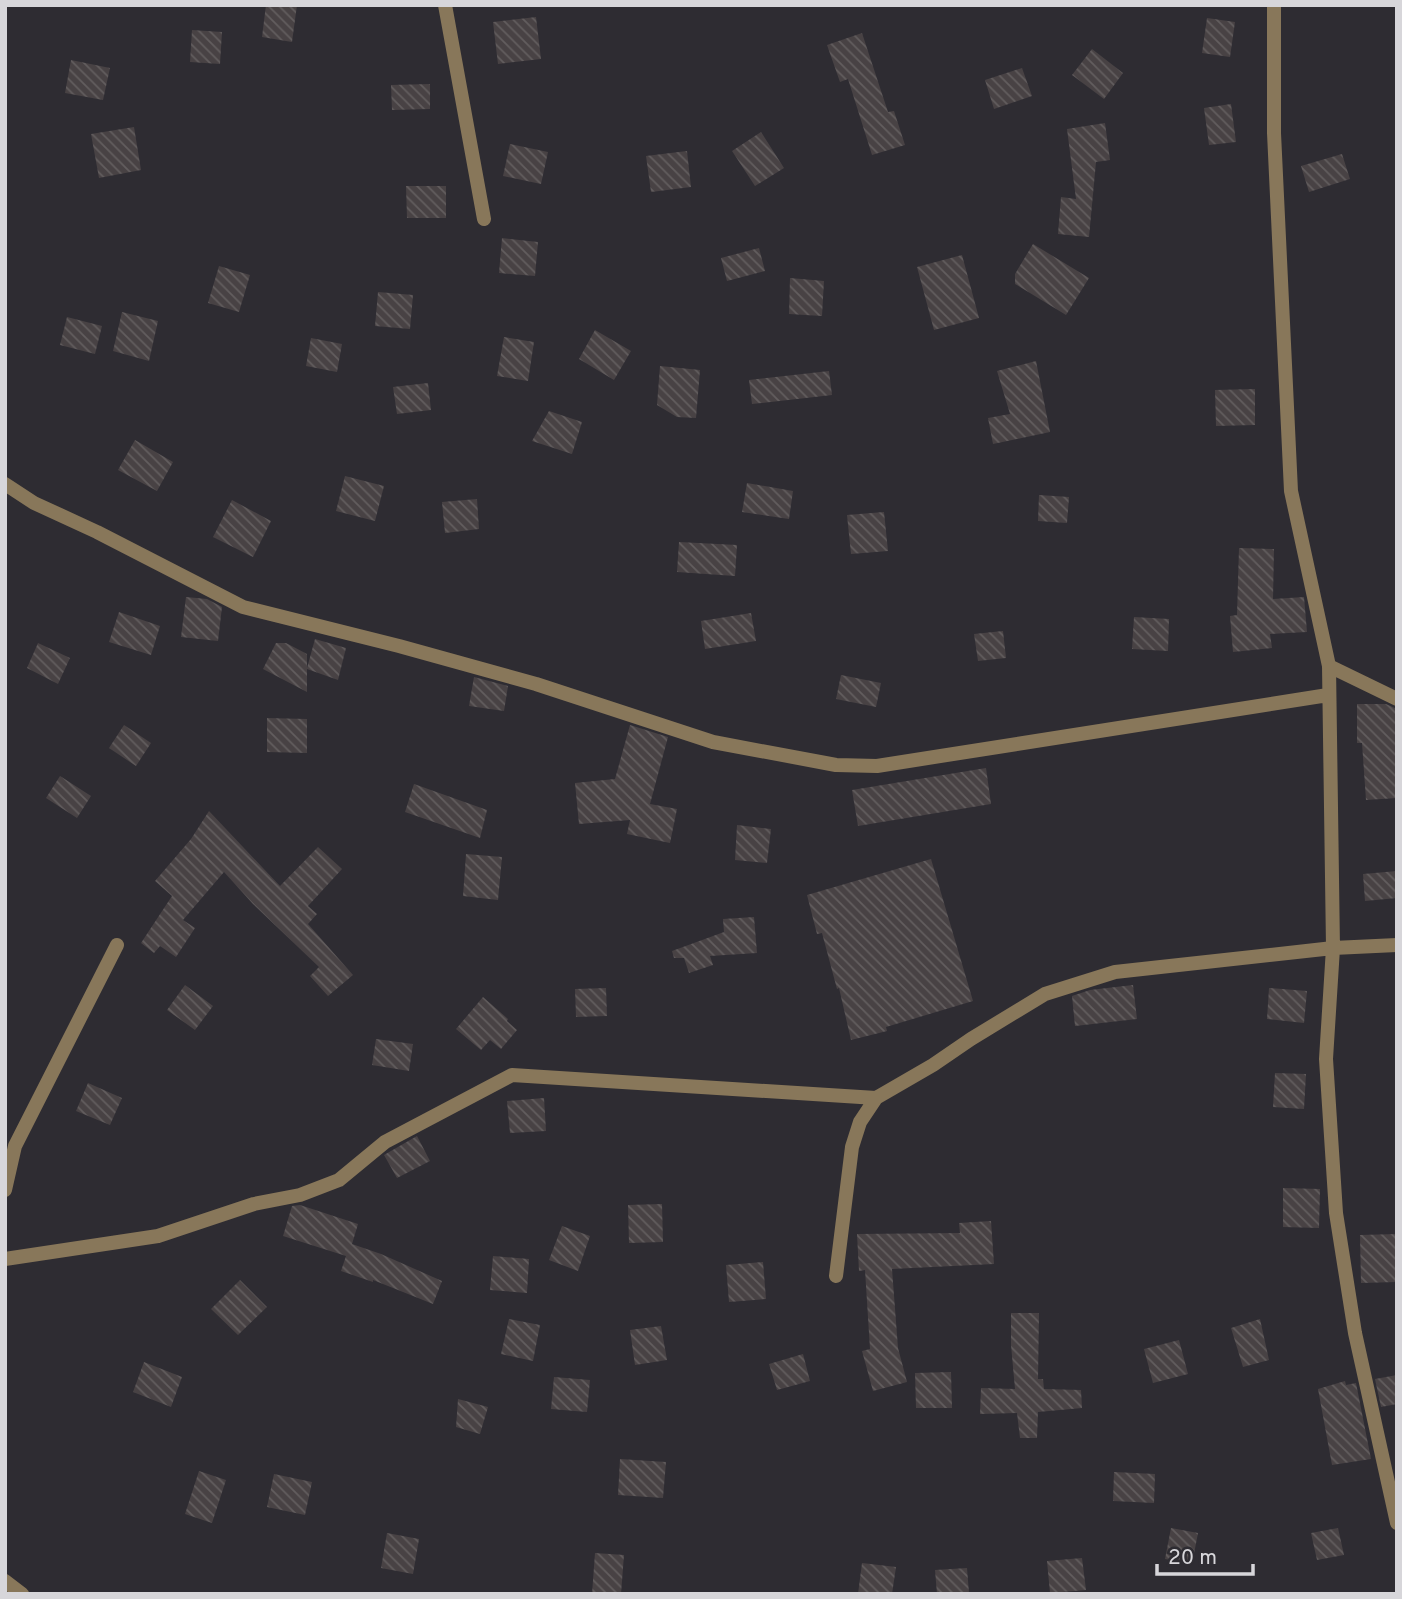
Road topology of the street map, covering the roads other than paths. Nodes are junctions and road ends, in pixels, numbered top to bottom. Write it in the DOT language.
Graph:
graph roads {
  1 [pos="445,5"];
  2 [pos="1273,5"];
  3 [pos="484,219"];
  4 [pos="5,484"];
  5 [pos="1329,666"];
  6 [pos="1328,695"];
  7 [pos="1397,699"];
  8 [pos="117,945"];
  9 [pos="1397,945"];
  10 [pos="1333,948"];
  11 [pos="876,1098"];
  12 [pos="5,1190"];
  13 [pos="5,1259"];
  14 [pos="836,1276"];
  15 [pos="1397,1523"];
  16 [pos="5,1581"];
  17 [pos="22,1594"];
  1 -- 3 [label="street"];
  2 -- 5 [label="street"];
  4 -- 6 [label="street"];
  5 -- 6 [label="street"];
  5 -- 7 [label="street"];
  6 -- 10 [label="street"];
  8 -- 12 [label="street"];
  9 -- 10 [label="street"];
  10 -- 11 [label="street"];
  10 -- 15 [label="street"];
  11 -- 13 [label="street"];
  11 -- 14 [label="street"];
  16 -- 17 [label="street"];
}
